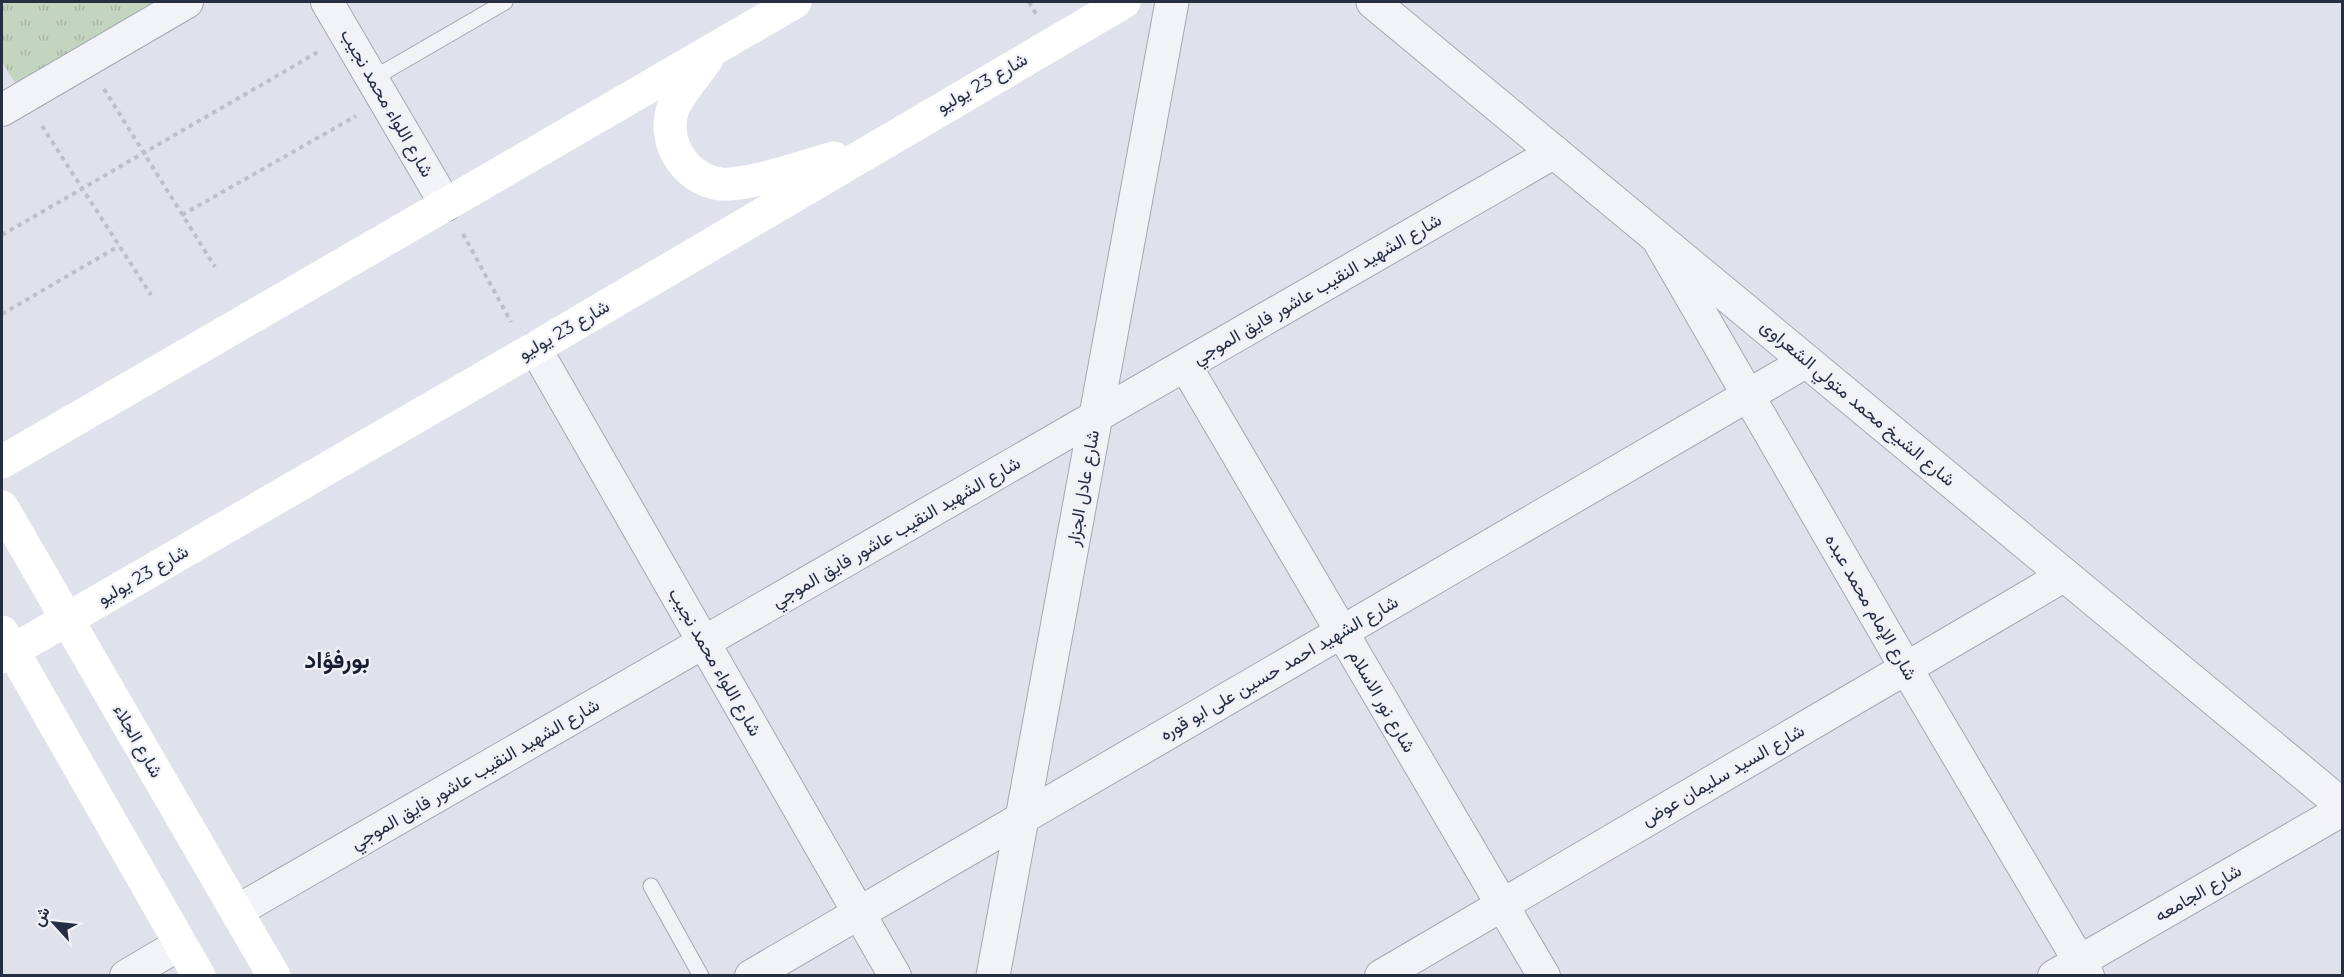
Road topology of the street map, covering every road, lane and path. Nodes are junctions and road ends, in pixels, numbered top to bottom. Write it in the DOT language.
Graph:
graph roads {
  1 [pos="187,2"];
  2 [pos="327,2"];
  3 [pos="505,2"];
  4 [pos="795,2"];
  5 [pos="1124,2"];
  6 [pos="1172,2"];
  7 [pos="1373,2"];
  8 [pos="347,35"];
  9 [pos="714,50"];
  10 [pos="86,61"];
  11 [pos="378,90"];
  12 [pos="13,103"];
  13 [pos="870,149"];
  14 [pos="1555,152"];
  15 [pos="143,153"];
  16 [pos="82,188"];
  17 [pos="446,204"];
  18 [pos="182,215"];
  19 [pos="2,235"];
  20 [pos="1657,237"];
  21 [pos="119,246"];
  22 [pos="214,267"];
  23 [pos="151,296"];
  24 [pos="2,314"];
  25 [pos="531,350"];
  26 [pos="1807,362"];
  27 [pos="1185,365"];
  28 [pos="1749,395"];
  29 [pos="1096,416"];
  30 [pos="2,462"];
  31 [pos="2,507"];
  32 [pos="2066,575"];
  33 [pos="67,619"];
  34 [pos="1342,632"];
  35 [pos="704,642"];
  36 [pos="5,646"];
  37 [pos="1906,668"];
  38 [pos="2343,805"];
  39 [pos="2343,810"];
  40 [pos="1022,818"];
  41 [pos="651,886"];
  42 [pos="1502,905"];
  43 [pos="237,911"];
  44 [pos="859,913"];
  45 [pos="180,944"];
  46 [pos="2074,971"];
  47 [pos="126,975"];
  48 [pos="199,975"];
  49 [pos="274,975"];
  50 [pos="701,975"];
  51 [pos="751,975"];
  52 [pos="895,975"];
  53 [pos="993,975"];
  54 [pos="1381,975"];
  55 [pos="1544,975"];
  1 -- 10 [label="street"];
  2 -- 8 [label="street, شارع اللواء محمد نجيب"];
  3 -- 11 [label="lane"];
  4 -- 9 [label="main road"];
  5 -- 13 [label="main road, شارع 23 يوليو"];
  6 -- 29 [label="street, شارع عادل الجزار"];
  7 -- 14 [label="street, شارع الشيخ محمد متولي الشعراوى"];
  8 -- 11 [label="street, شارع اللواء محمد نجيب"];
  8 -- 15 [label="path"];
  9 -- 13 [label="main road"];
  9 -- 17 [label="main road"];
  10 -- 12 [label="street"];
  10 -- 15 [label="path"];
  11 -- 17 [label="street, شارع اللواء محمد نجيب"];
  11 -- 18 [label="path"];
  12 -- 16 [label="path"];
  13 -- 25 [label="main road, شارع 23 يوليو"];
  14 -- 20 [label="street, شارع الشيخ محمد متولي الشعراوى"];
  14 -- 27 [label="street, شارع الشهيد النقيب عاشور فايق الموجي"];
  15 -- 16 [label="path"];
  15 -- 18 [label="path"];
  16 -- 19 [label="path"];
  16 -- 21 [label="path"];
  17 -- 25 [label="path"];
  17 -- 30 [label="main road"];
  18 -- 22 [label="path"];
  20 -- 26 [label="street, شارع الشيخ محمد متولي الشعراوى"];
  20 -- 28 [label="street, شارع الإمام محمد عبده"];
  21 -- 23 [label="path"];
  21 -- 24 [label="path"];
  25 -- 33 [label="main road, شارع 23 يوليو"];
  25 -- 35 [label="street, شارع اللواء محمد نجيب"];
  26 -- 28 [label="street, شارع الشهيد احمد حسين على ابو قوره"];
  26 -- 32 [label="street, شارع الشيخ محمد متولي الشعراوى"];
  27 -- 29 [label="street, شارع الشهيد النقيب عاشور فايق الموجي"];
  27 -- 34 [label="street, شارع نور الاسلام"];
  28 -- 34 [label="street, شارع الشهيد احمد حسين على ابو قوره"];
  28 -- 37 [label="street, شارع الإمام محمد عبده"];
  29 -- 35 [label="street, شارع الشهيد النقيب عاشور فايق الموجي"];
  29 -- 40 [label="street, شارع عادل الجزار"];
  31 -- 33 [label="main road, شارع الجلاء"];
  32 -- 37 [label="street, شارع السيد سليمان عوض"];
  32 -- 38 [label="street, شارع الشيخ محمد متولي الشعراوى"];
  33 -- 36 [label="main road, شارع 23 يوليو"];
  33 -- 43 [label="main road, شارع الجلاء"];
  34 -- 40 [label="street, شارع الشهيد احمد حسين على ابو قوره"];
  34 -- 42 [label="street, شارع نور الاسلام"];
  35 -- 43 [label="street, شارع الشهيد النقيب عاشور فايق الموجي"];
  35 -- 44 [label="street, شارع اللواء محمد نجيب"];
  36 -- 45 [label="main road"];
  37 -- 42 [label="street, شارع السيد سليمان عوض"];
  37 -- 46 [label="street, شارع الإمام محمد عبده"];
  39 -- 46 [label="street, شارع الجامعه"];
  40 -- 44 [label="street, شارع الشهيد احمد حسين على ابو قوره"];
  40 -- 53 [label="street, شارع عادل الجزار"];
  41 -- 50 [label="lane"];
  42 -- 54 [label="street, شارع السيد سليمان عوض"];
  42 -- 55 [label="street, شارع نور الاسلام"];
  43 -- 49 [label="main road, شارع الجلاء"];
  44 -- 51 [label="street, شارع الشهيد احمد حسين على ابو قوره"];
  44 -- 52 [label="street, شارع اللواء محمد نجيب"];
  45 -- 47 [label="street"];
  45 -- 48 [label="main road"];
}
